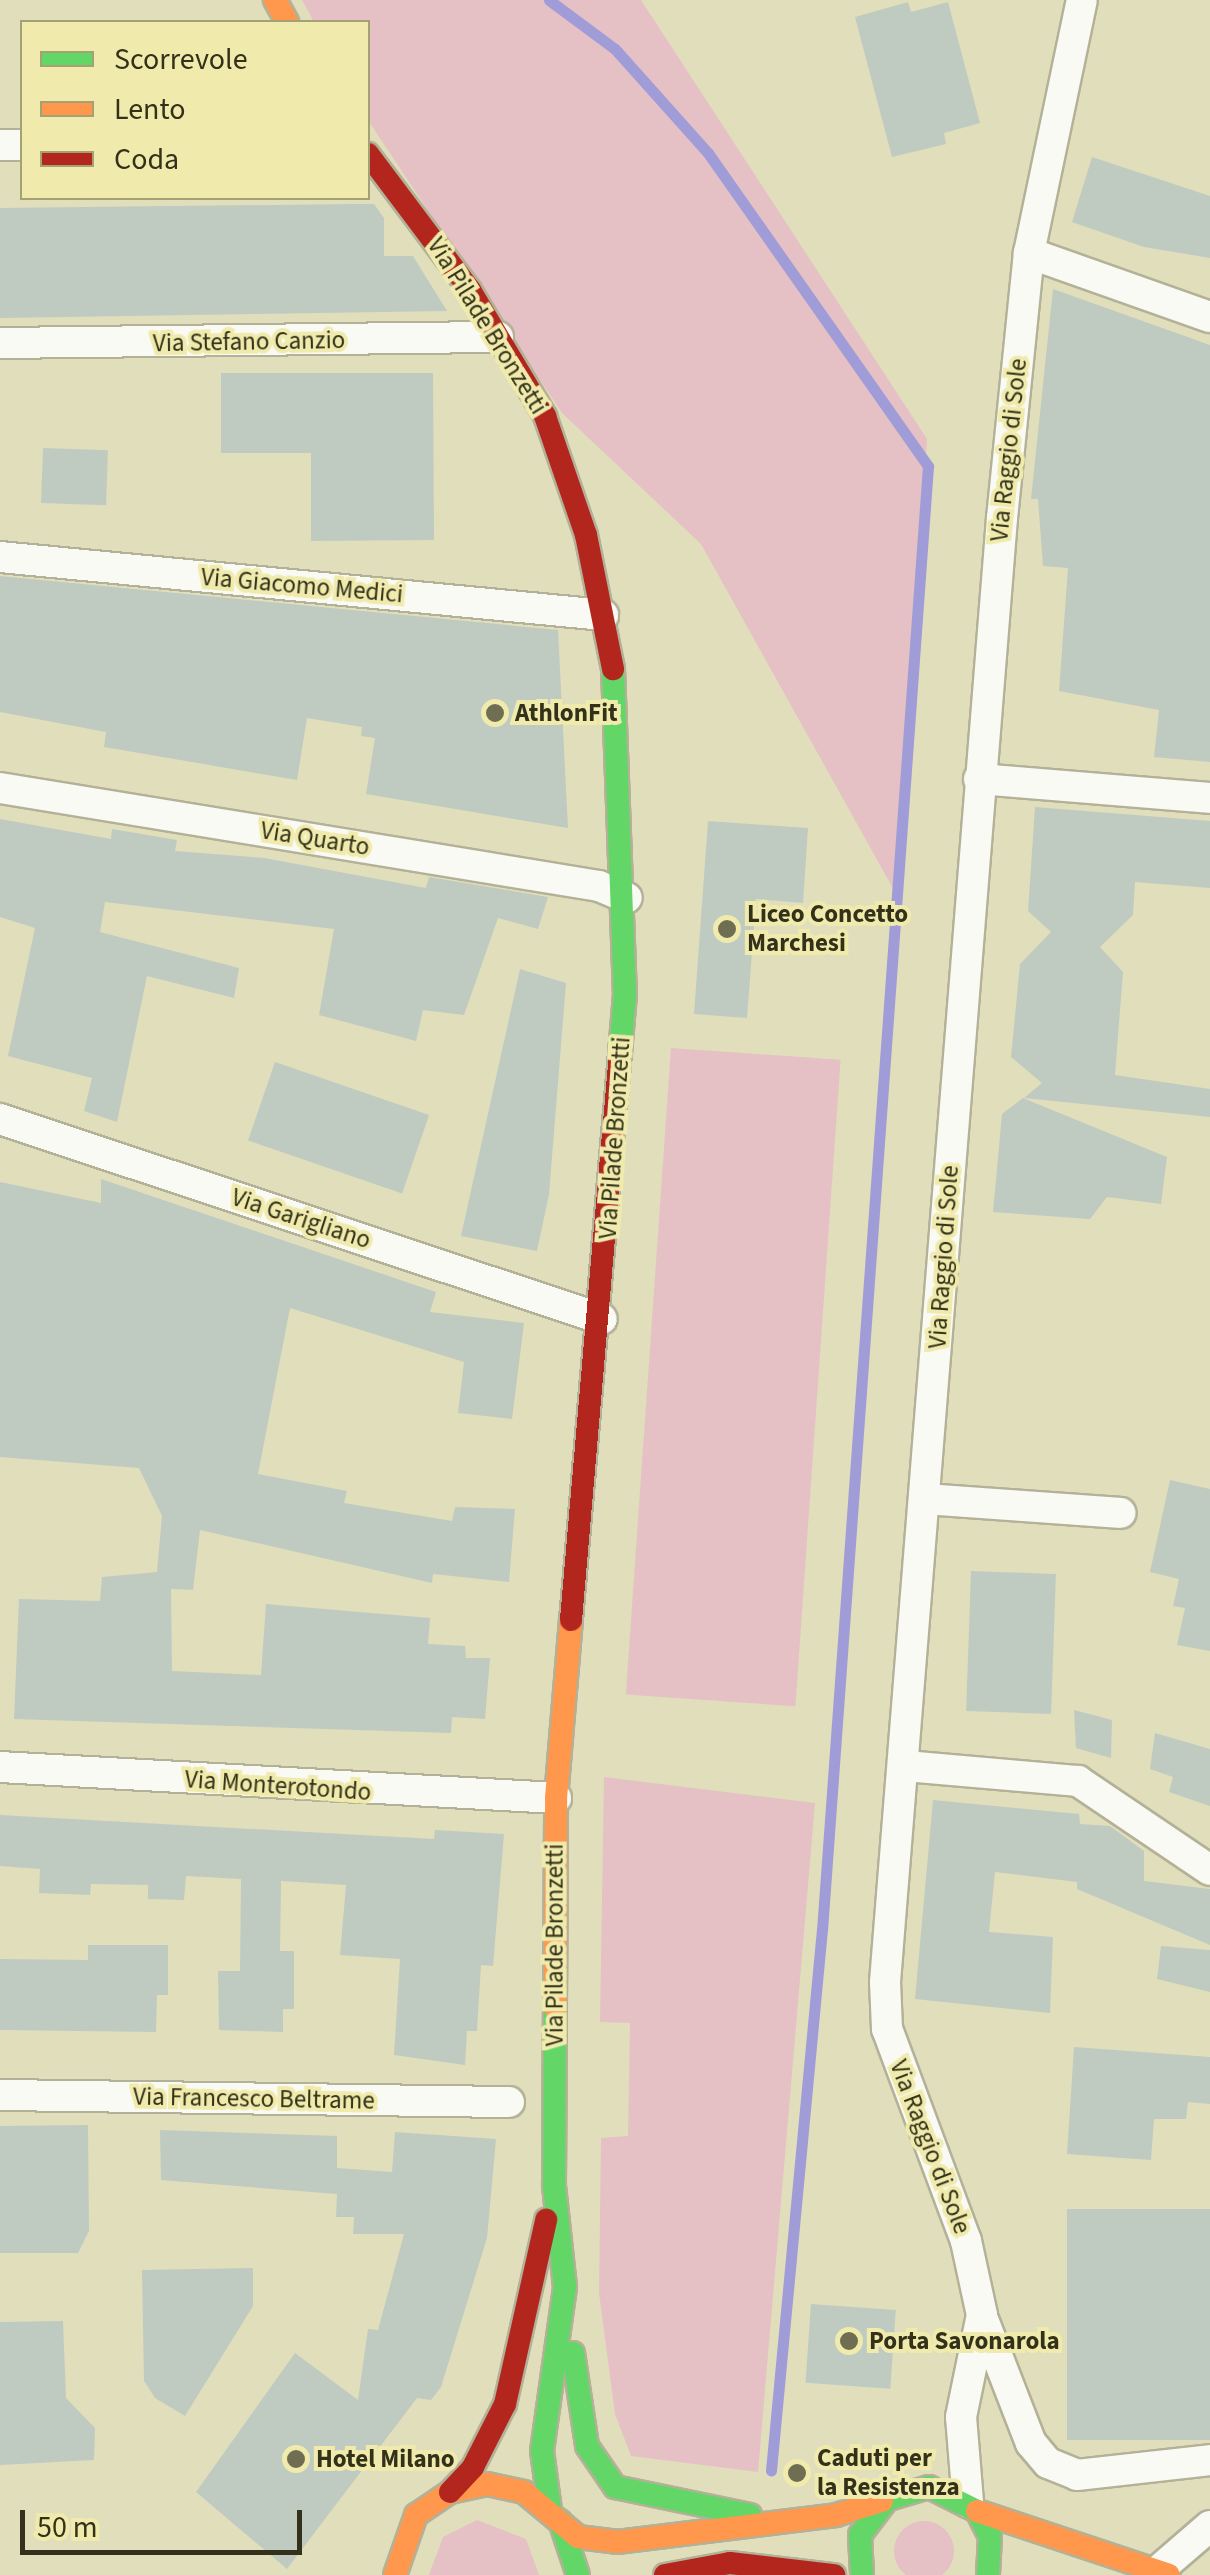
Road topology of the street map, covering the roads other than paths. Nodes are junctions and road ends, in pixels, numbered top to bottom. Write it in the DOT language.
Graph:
graph roads {
  1 [pos="1082,0"];
  2 [pos="370,157"];
  3 [pos="1029,253"];
  4 [pos="1210,317"];
  5 [pos="498,336"];
  6 [pos="0,343"];
  7 [pos="0,557"];
  8 [pos="603,614"];
  9 [pos="979,779"];
  10 [pos="0,788"];
  11 [pos="1210,798"];
  12 [pos="627,898"];
  13 [pos="0,1119"];
  14 [pos="602,1320"];
  15 [pos="926,1499"];
  16 [pos="1120,1512"];
  17 [pos="906,1766"];
  18 [pos="0,1767"];
  19 [pos="556,1798"];
  20 [pos="1210,1870"];
  21 [pos="0,2095"];
  22 [pos="509,2102"];
  23 [pos="554,2185"];
  24 [pos="565,2287"];
  25 [pos="982,2315"];
  26 [pos="1210,2460"];
  27 [pos="450,2492"];
  28 [pos="889,2496"];
  29 [pos="972,2506"];
  30 [pos="555,2516"];
  31 [pos="770,2520"];
  32 [pos="1210,2526"];
  33 [pos="402,2538"];
  34 [pos="374,2563"];
  35 [pos="1165,2572"];
  36 [pos="395,2575"];
  37 [pos="578,2575"];
  38 [pos="664,2575"];
  39 [pos="834,2575"];
  40 [pos="862,2575"];
  41 [pos="988,2575"];
  1 -- 3 [label="street, Via Raggio di Sole"];
  2 -- 5 [label="main road, Via Pilade Bronzetti"];
  3 -- 4 [label="street"];
  3 -- 9 [label="street, Via Raggio di Sole"];
  5 -- 6 [label="street, Via Stefano Canzio"];
  5 -- 8 [label="main road, Via Pilade Bronzetti"];
  7 -- 8 [label="street, Via Giacomo Medici"];
  8 -- 12 [label="main road, Via Pilade Bronzetti"];
  9 -- 11 [label="street"];
  9 -- 15 [label="street, Via Raggio di Sole"];
  10 -- 12 [label="street, Via Quarto"];
  12 -- 14 [label="main road, Via Pilade Bronzetti"];
  13 -- 14 [label="street, Via Garigliano"];
  14 -- 19 [label="main road, Via Pilade Bronzetti"];
  15 -- 16 [label="street"];
  15 -- 17 [label="street, Via Raggio di Sole"];
  17 -- 20 [label="street"];
  17 -- 25 [label="street, Via Raggio di Sole"];
  18 -- 19 [label="street, Via Monterotondo"];
  19 -- 23 [label="main road, Via Pilade Bronzetti"];
  21 -- 22 [label="street, Via Francesco Beltrame"];
  23 -- 24 [label="main road, Via Pilade Bronzetti"];
  23 -- 27 [label="main road, Via Pilade Bronzetti"];
  24 -- 30 [label="main road, Via Pilade Bronzetti"];
  24 -- 31 [label="main road"];
  25 -- 26 [label="street"];
  25 -- 29 [label="street, Via Raggio di Sole"];
  27 -- 30 [label="main road"];
  27 -- 33 [label="main road, Via Pilade Bronzetti"];
  28 -- 29 [label="main road"];
  28 -- 31 [label="main road"];
  28 -- 40 [label="main road"];
  29 -- 35 [label="main road"];
  29 -- 41 [label="main road"];
  30 -- 31 [label="main road"];
  30 -- 37 [label="main road, Via Pilade Bronzetti"];
  32 -- 35 [label="street"];
  33 -- 34 [label="main road, Via Pilade Bronzetti"];
  33 -- 36 [label="main road"];
  38 -- 39 [label="main road"];
}
